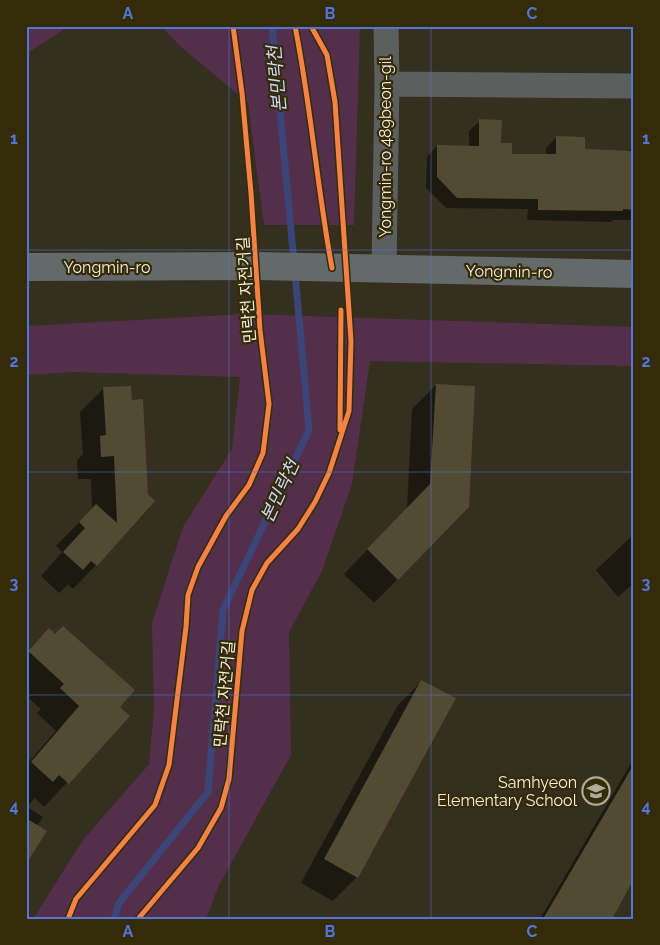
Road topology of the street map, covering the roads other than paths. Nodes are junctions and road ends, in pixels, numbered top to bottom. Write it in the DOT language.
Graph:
graph roads {
  1 [pos="386,26"];
  2 [pos="387,84"];
  3 [pos="634,86"];
  4 [pos="26,267"];
  5 [pos="384,268"];
  6 [pos="634,274"];
  1 -- 2 [label="street, Yongmin-ro 489beon-gil"];
  2 -- 3 [label="street"];
  2 -- 5 [label="street, Yongmin-ro 489beon-gil"];
  4 -- 5 [label="street, Yongmin-ro"];
  5 -- 6 [label="street, Yongmin-ro"];
}
